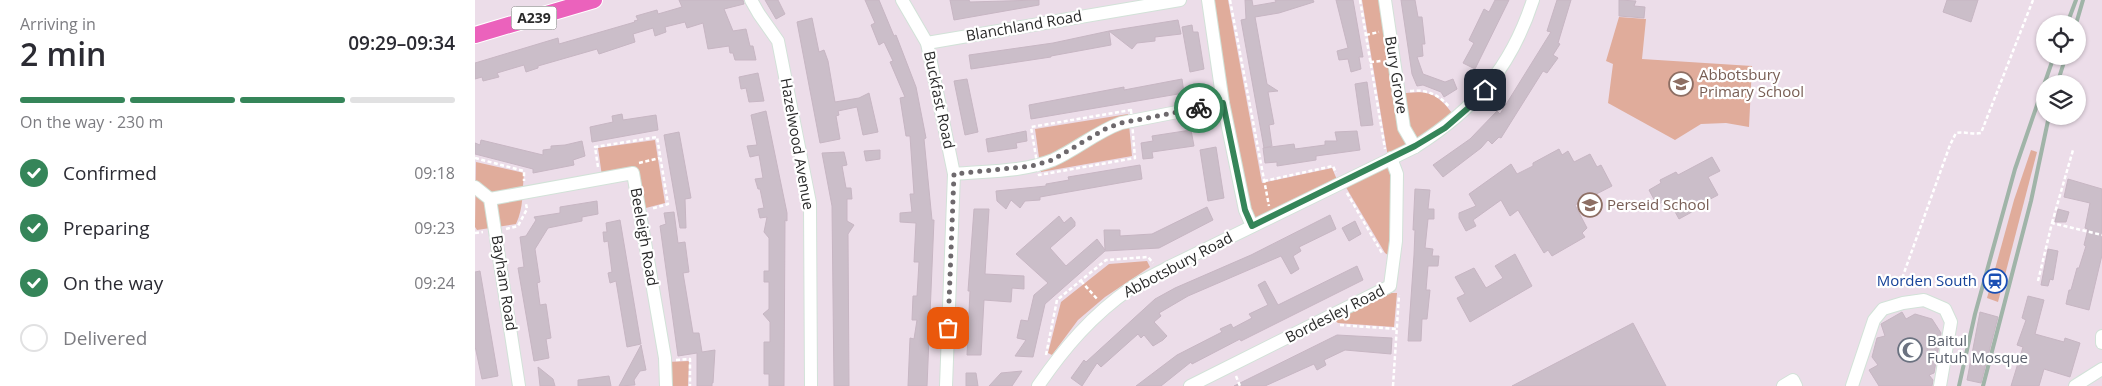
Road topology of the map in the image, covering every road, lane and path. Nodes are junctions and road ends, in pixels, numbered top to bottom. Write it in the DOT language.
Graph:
graph roads {
  1 [pos="592,0"];
  2 [pos="751,0"];
  3 [pos="902,0"];
  4 [pos="1180,0"];
  5 [pos="1208,0"];
  6 [pos="1230,0"];
  7 [pos="1360,0"];
  8 [pos="1385,0"];
  9 [pos="1533,0"];
  10 [pos="2033,0"];
  11 [pos="475,35"];
  12 [pos="927,43"];
  13 [pos="1399,93"];
  14 [pos="1223,103"];
  15 [pos="1457,117"];
  16 [pos="1415,146"];
  17 [pos="2073,150"];
  18 [pos="1389,159"];
  19 [pos="954,174"];
  20 [pos="475,187"];
  21 [pos="490,199"];
  22 [pos="1271,217"];
  23 [pos="2052,223"];
  24 [pos="1252,226"];
  25 [pos="2102,235"];
  26 [pos="1159,272"];
  27 [pos="1081,281"];
  28 [pos="1391,281"];
  29 [pos="2038,281"];
  30 [pos="1900,284"];
  31 [pos="1105,307"];
  32 [pos="1328,316"];
  33 [pos="1396,329"];
  34 [pos="2102,336"];
  35 [pos="2102,343"];
  36 [pos="665,360"];
  37 [pos="1055,362"];
  38 [pos="2102,369"];
  39 [pos="519,386"];
  40 [pos="667,386"];
  41 [pos="690,386"];
  42 [pos="811,386"];
  43 [pos="946,386"];
  44 [pos="1038,386"];
  45 [pos="1190,386"];
  46 [pos="1393,386"];
  47 [pos="1783,386"];
  48 [pos="1796,386"];
  49 [pos="1852,386"];
  50 [pos="1940,386"];
  51 [pos="2075,386"];
  1 -- 11 [label="main road, A239"];
  2 -- 42 [label="street, Hazelwood Avenue"];
  3 -- 12 [label="street, Buckfast Road"];
  4 -- 12 [label="street, Blanchland Road"];
  5 -- 14 [label="street"];
  6 -- 22 [label="path"];
  7 -- 18 [label="path"];
  8 -- 13 [label="street, Bury Grove"];
  9 -- 15 [label="street, Abbotsbury Road"];
  10 -- 30 [label="path"];
  12 -- 19 [label="street, Buckfast Road"];
  13 -- 15 [label="path"];
  13 -- 16 [label="street, Bury Grove"];
  14 -- 19 [label="street"];
  14 -- 24 [label="street"];
  15 -- 16 [label="street, Abbotsbury Road"];
  16 -- 18 [label="street, Abbotsbury Road"];
  17 -- 23 [label="path"];
  18 -- 22 [label="street, Abbotsbury Road"];
  18 -- 28 [label="street, Bordesley Road"];
  19 -- 43 [label="street, Buckfast Road"];
  20 -- 21 [label="street"];
  21 -- 36 [label="street, Beeleigh Road"];
  21 -- 39 [label="street, Bayham Road"];
  22 -- 24 [label="street, Abbotsbury Road"];
  23 -- 25 [label="path"];
  23 -- 29 [label="path"];
  24 -- 26 [label="street, Abbotsbury Road"];
  26 -- 27 [label="path"];
  26 -- 31 [label="street, Abbotsbury Road"];
  27 -- 31 [label="path"];
  27 -- 37 [label="path"];
  28 -- 32 [label="street, Bordesley Road"];
  28 -- 33 [label="path"];
  31 -- 37 [label="street, Abbotsbury Road"];
  32 -- 33 [label="path"];
  32 -- 45 [label="street, Bordesley Road"];
  33 -- 46 [label="path"];
  34 -- 35 [label="street"];
  36 -- 40 [label="street, Beeleigh Road"];
  36 -- 41 [label="path"];
  37 -- 44 [label="street, Abbotsbury Road"];
  38 -- 51 [label="street"];
  47 -- 48 [label="street"];
  49 -- 50 [label="street"];
}
